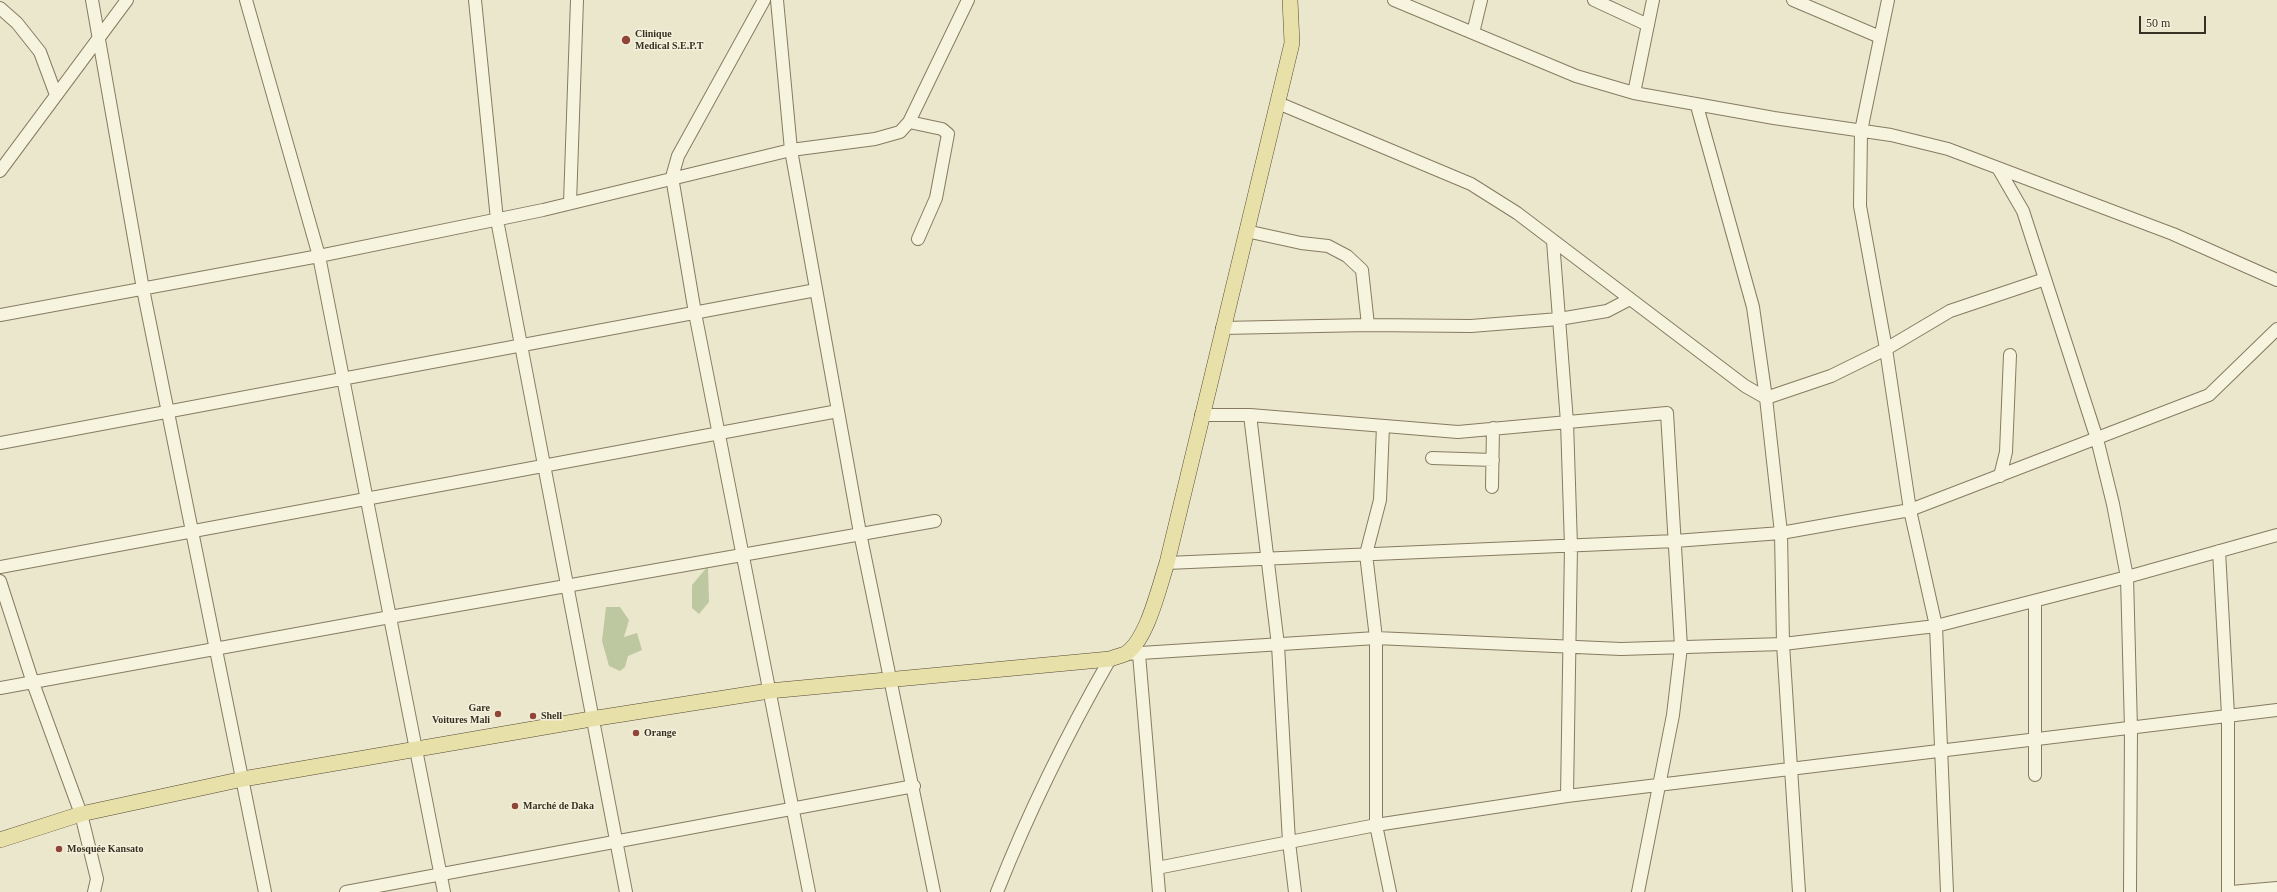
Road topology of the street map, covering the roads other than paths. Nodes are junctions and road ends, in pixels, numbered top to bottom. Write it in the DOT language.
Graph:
graph roads {
  1 [pos="92,0"];
  2 [pos="126,0"];
  3 [pos="246,0"];
  4 [pos="475,0"];
  5 [pos="577,0"];
  6 [pos="764,0"];
  7 [pos="777,0"];
  8 [pos="968,0"];
  9 [pos="1290,0"];
  10 [pos="1394,0"];
  11 [pos="1481,0"];
  12 [pos="1594,0"];
  13 [pos="1654,0"];
  14 [pos="1793,0"];
  15 [pos="1888,0"];
  16 [pos="0,8"];
  17 [pos="1648,25"];
  18 [pos="1473,33"];
  19 [pos="98,36"];
  20 [pos="1880,37"];
  21 [pos="1634,93"];
  22 [pos="56,95"];
  23 [pos="1278,103"];
  24 [pos="1698,106"];
  25 [pos="909,122"];
  26 [pos="1861,131"];
  27 [pos="791,150"];
  28 [pos="1998,168"];
  29 [pos="0,171"];
  30 [pos="672,177"];
  31 [pos="570,203"];
  32 [pos="497,220"];
  33 [pos="1246,231"];
  34 [pos="918,238"];
  35 [pos="1554,241"];
  36 [pos="319,256"];
  37 [pos="2046,280"];
  38 [pos="2277,280"];
  39 [pos="143,289"];
  40 [pos="816,290"];
  41 [pos="1630,299"];
  42 [pos="695,313"];
  43 [pos="0,315"];
  44 [pos="1560,319"];
  45 [pos="1368,325"];
  46 [pos="1222,328"];
  47 [pos="2277,329"];
  48 [pos="520,345"];
  49 [pos="1886,350"];
  50 [pos="2010,356"];
  51 [pos="343,378"];
  52 [pos="1766,398"];
  53 [pos="168,411"];
  54 [pos="838,411"];
  55 [pos="1201,415"];
  56 [pos="1250,415"];
  57 [pos="1567,422"];
  58 [pos="1383,426"];
  59 [pos="1493,428"];
  60 [pos="719,433"];
  61 [pos="2097,439"];
  62 [pos="0,443"];
  63 [pos="1432,458"];
  64 [pos="1493,460"];
  65 [pos="543,466"];
  66 [pos="2000,476"];
  67 [pos="1492,487"];
  68 [pos="367,498"];
  69 [pos="1910,510"];
  70 [pos="936,521"];
  71 [pos="192,531"];
  72 [pos="860,533"];
  73 [pos="1781,533"];
  74 [pos="2277,535"];
  75 [pos="1675,541"];
  76 [pos="1571,546"];
  77 [pos="2220,551"];
  78 [pos="742,554"];
  79 [pos="1366,554"];
  80 [pos="1268,558"];
  81 [pos="1167,563"];
  82 [pos="0,567"];
  83 [pos="2127,577"];
  84 [pos="0,580"];
  85 [pos="566,585"];
  86 [pos="2035,601"];
  87 [pos="390,616"];
  88 [pos="1936,626"];
  89 [pos="1376,638"];
  90 [pos="1783,644"];
  91 [pos="1278,645"];
  92 [pos="1571,647"];
  93 [pos="1680,647"];
  94 [pos="216,648"];
  95 [pos="1132,654"];
  96 [pos="1110,659"];
  97 [pos="890,678"];
  98 [pos="33,683"];
  99 [pos="0,688"];
  100 [pos="769,691"];
  101 [pos="2277,710"];
  102 [pos="2228,715"];
  103 [pos="591,719"];
  104 [pos="2131,729"];
  105 [pos="2035,739"];
  106 [pos="415,749"];
  107 [pos="1941,751"];
  108 [pos="1791,769"];
  109 [pos="2035,775"];
  110 [pos="243,779"];
  111 [pos="1659,784"];
  112 [pos="914,786"];
  113 [pos="1567,796"];
  114 [pos="793,808"];
  115 [pos="81,814"];
  116 [pos="1376,825"];
  117 [pos="0,840"];
  118 [pos="616,841"];
  119 [pos="1289,842"];
  120 [pos="1157,868"];
  121 [pos="440,874"];
  122 [pos="2277,888"];
  123 [pos="94,892"];
  124 [pos="264,892"];
  125 [pos="346,892"];
  126 [pos="444,892"];
  127 [pos="626,892"];
  128 [pos="809,892"];
  129 [pos="934,892"];
  130 [pos="997,892"];
  131 [pos="1159,892"];
  132 [pos="1295,892"];
  133 [pos="1390,892"];
  134 [pos="1638,892"];
  135 [pos="1799,892"];
  136 [pos="1947,892"];
  137 [pos="2130,892"];
  138 [pos="2229,892"];
  1 -- 19 [label="street"];
  2 -- 19 [label="street"];
  3 -- 36 [label="street"];
  4 -- 32 [label="street"];
  5 -- 31 [label="street"];
  6 -- 30 [label="street"];
  7 -- 27 [label="street"];
  8 -- 25 [label="street"];
  9 -- 23 [label="main road"];
  10 -- 18 [label="street"];
  11 -- 18 [label="street"];
  12 -- 17 [label="street"];
  13 -- 17 [label="street"];
  14 -- 20 [label="street"];
  15 -- 20 [label="street"];
  16 -- 22 [label="street"];
  17 -- 21 [label="street"];
  18 -- 21 [label="street"];
  19 -- 22 [label="street"];
  19 -- 39 [label="street"];
  20 -- 26 [label="street"];
  21 -- 24 [label="street"];
  22 -- 29 [label="street"];
  23 -- 33 [label="main road"];
  23 -- 35 [label="street"];
  24 -- 26 [label="street"];
  24 -- 52 [label="street"];
  25 -- 27 [label="street"];
  25 -- 34 [label="street"];
  26 -- 28 [label="street"];
  26 -- 49 [label="street"];
  27 -- 30 [label="street"];
  27 -- 40 [label="street"];
  28 -- 37 [label="street"];
  28 -- 38 [label="street"];
  30 -- 31 [label="street"];
  30 -- 42 [label="street"];
  31 -- 32 [label="street"];
  32 -- 36 [label="street"];
  32 -- 48 [label="street"];
  33 -- 45 [label="street"];
  33 -- 46 [label="main road"];
  35 -- 41 [label="street"];
  35 -- 44 [label="street"];
  36 -- 39 [label="street"];
  36 -- 51 [label="street"];
  37 -- 49 [label="street"];
  37 -- 61 [label="street"];
  39 -- 43 [label="street"];
  39 -- 53 [label="street"];
  40 -- 42 [label="street"];
  40 -- 54 [label="street"];
  41 -- 44 [label="street"];
  41 -- 52 [label="street"];
  42 -- 48 [label="street"];
  42 -- 60 [label="street"];
  44 -- 45 [label="street"];
  44 -- 57 [label="street"];
  45 -- 46 [label="street"];
  46 -- 55 [label="main road"];
  47 -- 61 [label="street"];
  48 -- 51 [label="street"];
  48 -- 65 [label="street"];
  49 -- 52 [label="street"];
  49 -- 69 [label="street"];
  50 -- 66 [label="street"];
  51 -- 53 [label="street"];
  51 -- 68 [label="street"];
  52 -- 73 [label="street"];
  53 -- 62 [label="street"];
  53 -- 71 [label="street"];
  54 -- 60 [label="street"];
  54 -- 72 [label="street"];
  55 -- 56 [label="street"];
  55 -- 81 [label="main road"];
  56 -- 58 [label="street"];
  56 -- 80 [label="street"];
  57 -- 59 [label="street"];
  57 -- 75 [label="street"];
  57 -- 76 [label="street"];
  58 -- 59 [label="street"];
  58 -- 79 [label="street"];
  59 -- 64 [label="street"];
  60 -- 65 [label="street"];
  60 -- 78 [label="street"];
  61 -- 66 [label="street"];
  61 -- 83 [label="street"];
  63 -- 64 [label="street"];
  64 -- 67 [label="street"];
  65 -- 68 [label="street"];
  65 -- 85 [label="street"];
  66 -- 69 [label="street"];
  68 -- 71 [label="street"];
  68 -- 87 [label="street"];
  69 -- 73 [label="street"];
  69 -- 88 [label="street"];
  70 -- 72 [label="street"];
  71 -- 82 [label="street"];
  71 -- 94 [label="street"];
  72 -- 78 [label="street"];
  72 -- 97 [label="street"];
  73 -- 75 [label="street"];
  73 -- 90 [label="street"];
  74 -- 77 [label="street"];
  75 -- 76 [label="street"];
  75 -- 93 [label="street"];
  76 -- 79 [label="street"];
  76 -- 92 [label="street"];
  77 -- 83 [label="street"];
  77 -- 102 [label="street"];
  78 -- 85 [label="street"];
  78 -- 100 [label="street"];
  79 -- 80 [label="street"];
  79 -- 89 [label="street"];
  80 -- 81 [label="street"];
  80 -- 91 [label="street"];
  81 -- 95 [label="main road"];
  83 -- 86 [label="street"];
  83 -- 104 [label="street"];
  84 -- 98 [label="street"];
  85 -- 87 [label="street"];
  85 -- 103 [label="street"];
  86 -- 88 [label="street"];
  86 -- 105 [label="street"];
  87 -- 94 [label="street"];
  87 -- 106 [label="street"];
  88 -- 90 [label="street"];
  88 -- 107 [label="street"];
  89 -- 91 [label="street"];
  89 -- 92 [label="street"];
  89 -- 116 [label="street"];
  90 -- 93 [label="street"];
  90 -- 108 [label="street"];
  91 -- 95 [label="street"];
  91 -- 119 [label="street"];
  92 -- 93 [label="street"];
  92 -- 113 [label="street"];
  93 -- 111 [label="street"];
  94 -- 98 [label="street"];
  94 -- 110 [label="street"];
  95 -- 96 [label="main road"];
  95 -- 120 [label="street"];
  96 -- 97 [label="main road"];
  96 -- 130 [label="street"];
  97 -- 100 [label="main road"];
  97 -- 112 [label="street"];
  98 -- 99 [label="street"];
  98 -- 115 [label="street"];
  100 -- 103 [label="main road"];
  100 -- 114 [label="street"];
  101 -- 102 [label="street"];
  102 -- 104 [label="street"];
  102 -- 138 [label="street"];
  103 -- 106 [label="main road"];
  103 -- 118 [label="street"];
  104 -- 105 [label="street"];
  104 -- 137 [label="street"];
  105 -- 107 [label="street"];
  105 -- 109 [label="street"];
  106 -- 110 [label="main road"];
  106 -- 121 [label="street"];
  107 -- 108 [label="street"];
  107 -- 136 [label="street"];
  108 -- 111 [label="street"];
  108 -- 135 [label="street"];
  110 -- 115 [label="main road"];
  110 -- 124 [label="street"];
  111 -- 113 [label="street"];
  111 -- 134 [label="street"];
  112 -- 114 [label="street"];
  112 -- 129 [label="street"];
  113 -- 116 [label="street"];
  114 -- 118 [label="street"];
  114 -- 128 [label="street"];
  115 -- 117 [label="main road"];
  115 -- 123 [label="street"];
  116 -- 119 [label="street"];
  116 -- 133 [label="street"];
  118 -- 121 [label="street"];
  118 -- 127 [label="street"];
  119 -- 120 [label="street"];
  119 -- 132 [label="street"];
  120 -- 131 [label="street"];
  121 -- 125 [label="street"];
  121 -- 126 [label="street"];
  122 -- 138 [label="street"];
}
